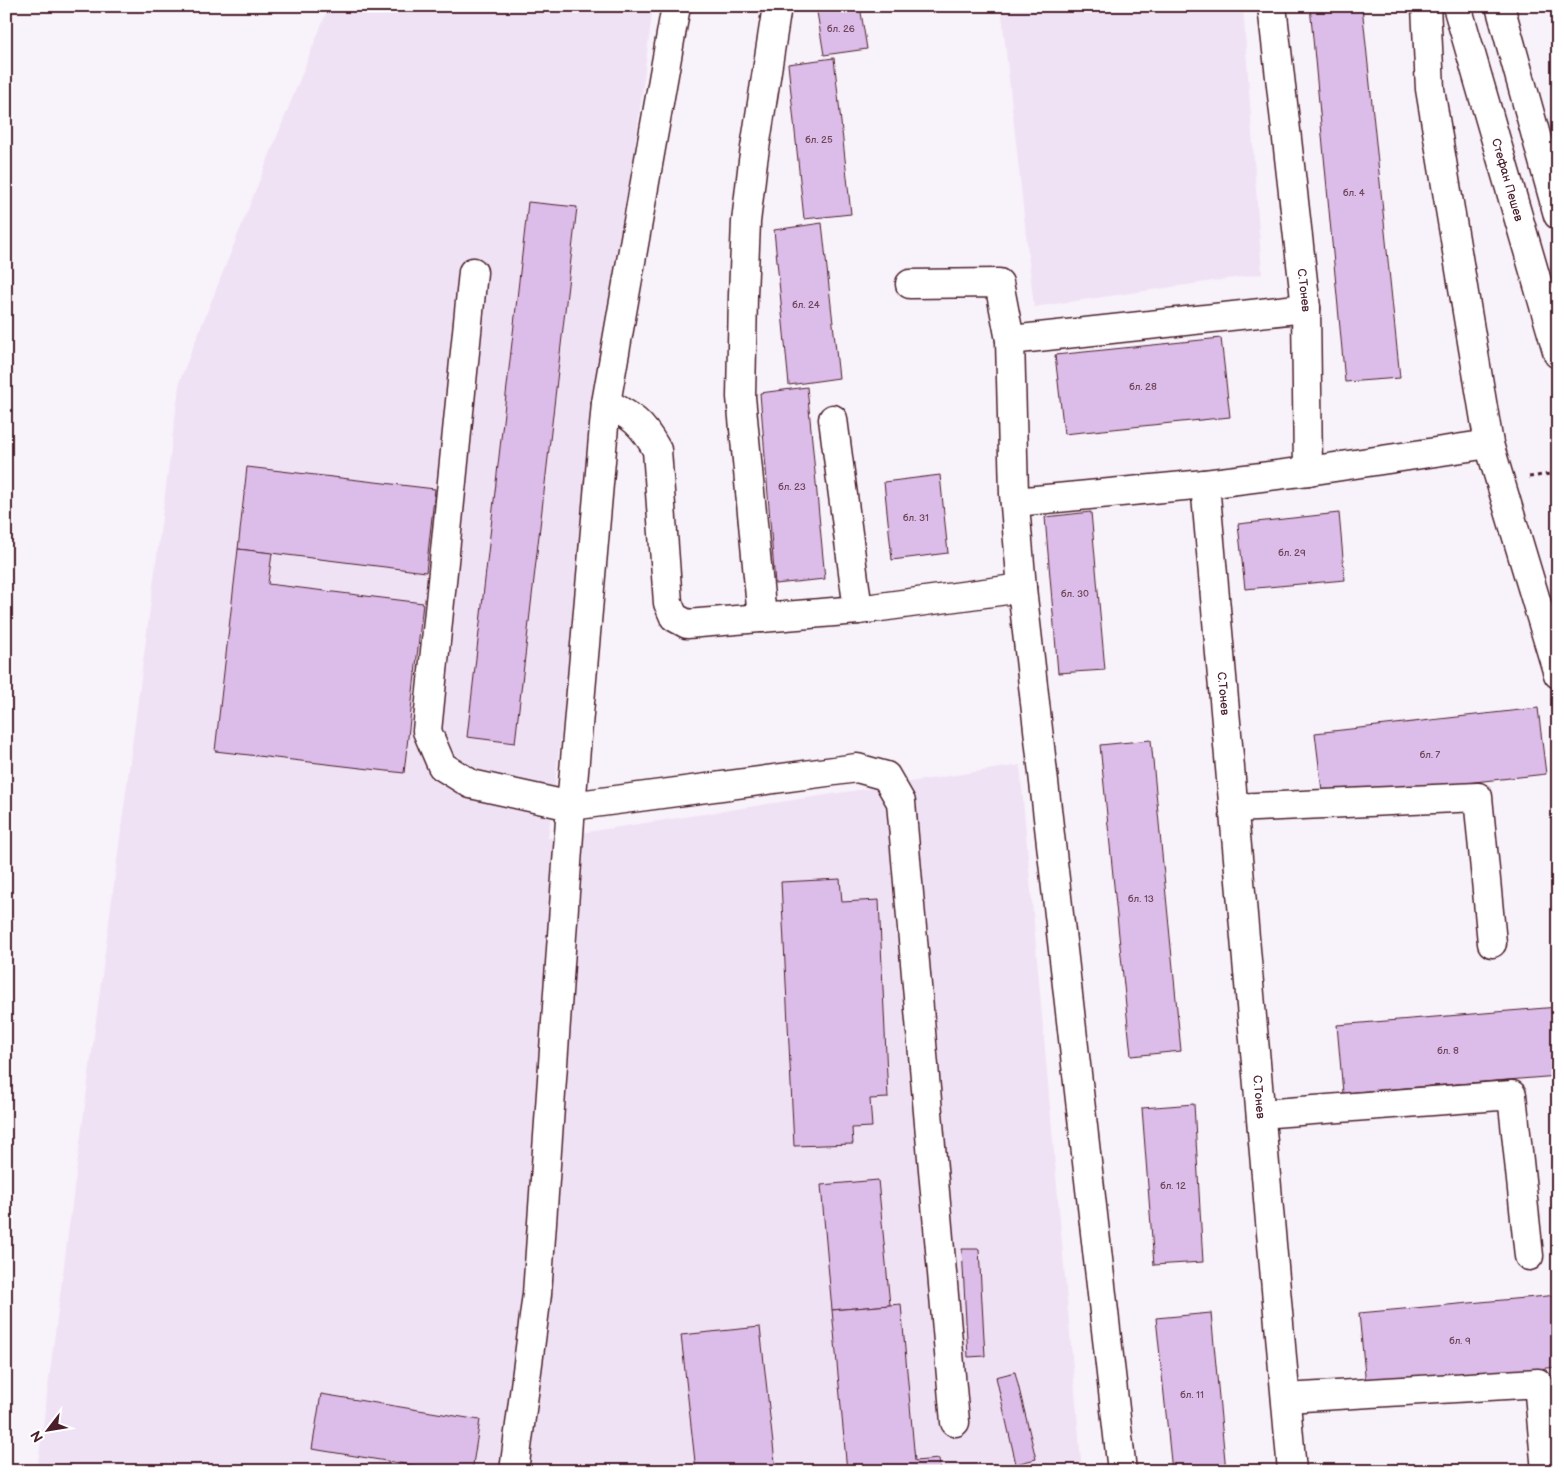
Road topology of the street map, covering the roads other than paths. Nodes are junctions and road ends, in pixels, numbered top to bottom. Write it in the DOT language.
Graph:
graph roads {
  1 [pos="676,6"];
  2 [pos="777,6"];
  3 [pos="1272,6"];
  4 [pos="1426,6"];
  5 [pos="1458,6"];
  6 [pos="1500,6"];
  7 [pos="1558,215"];
  8 [pos="473,272"];
  9 [pos="910,284"];
  10 [pos="1306,308"];
  11 [pos="1010,340"];
  12 [pos="1558,354"];
  13 [pos="606,403"];
  14 [pos="833,419"];
  15 [pos="1489,444"];
  16 [pos="1308,471"];
  17 [pos="1205,484"];
  18 [pos="1015,502"];
  19 [pos="1022,588"];
  20 [pos="858,610"];
  21 [pos="762,618"];
  22 [pos="1558,674"];
  23 [pos="571,806"];
  24 [pos="1234,808"];
  25 [pos="1492,943"];
  26 [pos="1261,1114"];
  27 [pos="1529,1256"];
  28 [pos="1286,1398"];
  29 [pos="955,1422"];
  30 [pos="514,1471"];
  31 [pos="1122,1471"];
  32 [pos="1292,1471"];
  33 [pos="1546,1471"];
  1 -- 13 [label="street"];
  2 -- 21 [label="street"];
  3 -- 10 [label="street, С.Тонев"];
  4 -- 15 [label="street"];
  5 -- 12 [label="street, Стефан Пешев"];
  6 -- 7 [label="street"];
  8 -- 23 [label="street"];
  9 -- 11 [label="street"];
  10 -- 11 [label="street"];
  10 -- 16 [label="street, С.Тонев"];
  11 -- 18 [label="street"];
  13 -- 21 [label="street"];
  13 -- 23 [label="street"];
  14 -- 20 [label="street"];
  15 -- 16 [label="street"];
  15 -- 22 [label="street"];
  16 -- 17 [label="street"];
  17 -- 18 [label="street"];
  17 -- 24 [label="street, С.Тонев"];
  18 -- 19 [label="street"];
  19 -- 20 [label="street"];
  19 -- 31 [label="street"];
  20 -- 21 [label="street"];
  23 -- 29 [label="street"];
  23 -- 30 [label="street"];
  24 -- 25 [label="street"];
  24 -- 26 [label="street, С.Тонев"];
  26 -- 27 [label="street"];
  26 -- 28 [label="street, С.Тонев"];
  28 -- 32 [label="street, С.Тонев"];
  28 -- 33 [label="street"];
}
